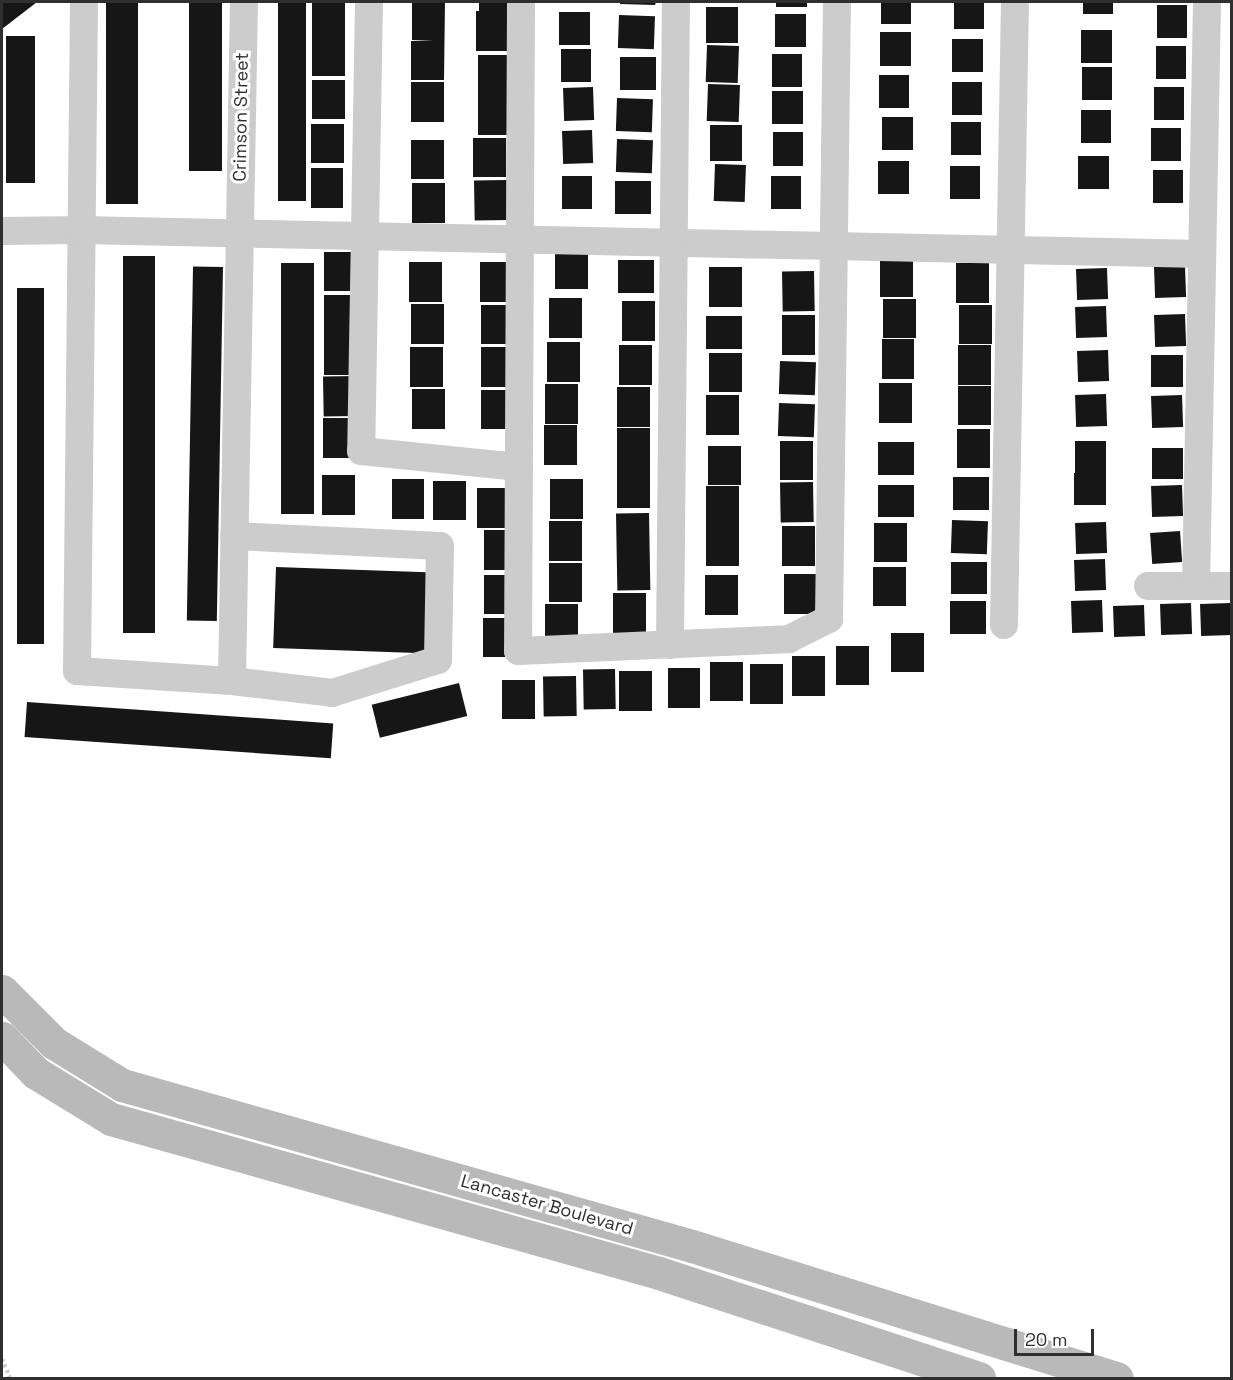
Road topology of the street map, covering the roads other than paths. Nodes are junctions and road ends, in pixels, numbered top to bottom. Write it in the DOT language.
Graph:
graph roads {
  1 [pos="84,2"];
  2 [pos="244,2"];
  3 [pos="369,2"];
  4 [pos="521,2"];
  5 [pos="676,2"];
  6 [pos="837,2"];
  7 [pos="1016,2"];
  8 [pos="1207,2"];
  9 [pos="81,230"];
  10 [pos="2,231"];
  11 [pos="238,233"];
  12 [pos="364,236"];
  13 [pos="520,239"];
  14 [pos="674,243"];
  15 [pos="834,246"];
  16 [pos="1011,250"];
  17 [pos="1202,254"];
  18 [pos="519,467"];
  19 [pos="234,536"];
  20 [pos="1148,586"];
  21 [pos="1196,586"];
  22 [pos="1232,586"];
  23 [pos="1005,625"];
  24 [pos="670,645"];
  25 [pos="232,681"];
  26 [pos="2,991"];
  27 [pos="2,1038"];
  28 [pos="979,1378"];
  29 [pos="1117,1378"];
  1 -- 9 [label="street"];
  2 -- 11 [label="street, Crimson Street"];
  3 -- 12 [label="street"];
  4 -- 13 [label="street"];
  5 -- 14 [label="street"];
  6 -- 15 [label="street"];
  7 -- 16 [label="street"];
  8 -- 17 [label="street"];
  9 -- 10 [label="street"];
  9 -- 11 [label="street"];
  9 -- 25 [label="street"];
  11 -- 12 [label="street"];
  11 -- 19 [label="street, Crimson Street"];
  12 -- 13 [label="street"];
  12 -- 18 [label="street"];
  13 -- 14 [label="street"];
  13 -- 18 [label="street"];
  14 -- 15 [label="street"];
  14 -- 24 [label="street"];
  15 -- 16 [label="street"];
  15 -- 24 [label="street"];
  16 -- 17 [label="street"];
  16 -- 23 [label="street"];
  17 -- 21 [label="street"];
  18 -- 24 [label="street"];
  19 -- 25 [label="street, Crimson Street"];
  19 -- 25 [label="street"];
  20 -- 21 [label="street"];
  21 -- 22 [label="street"];
  26 -- 29 [label="main road, Lancaster Boulevard"];
  27 -- 28 [label="main road, Lancaster Boulevard"];
}
